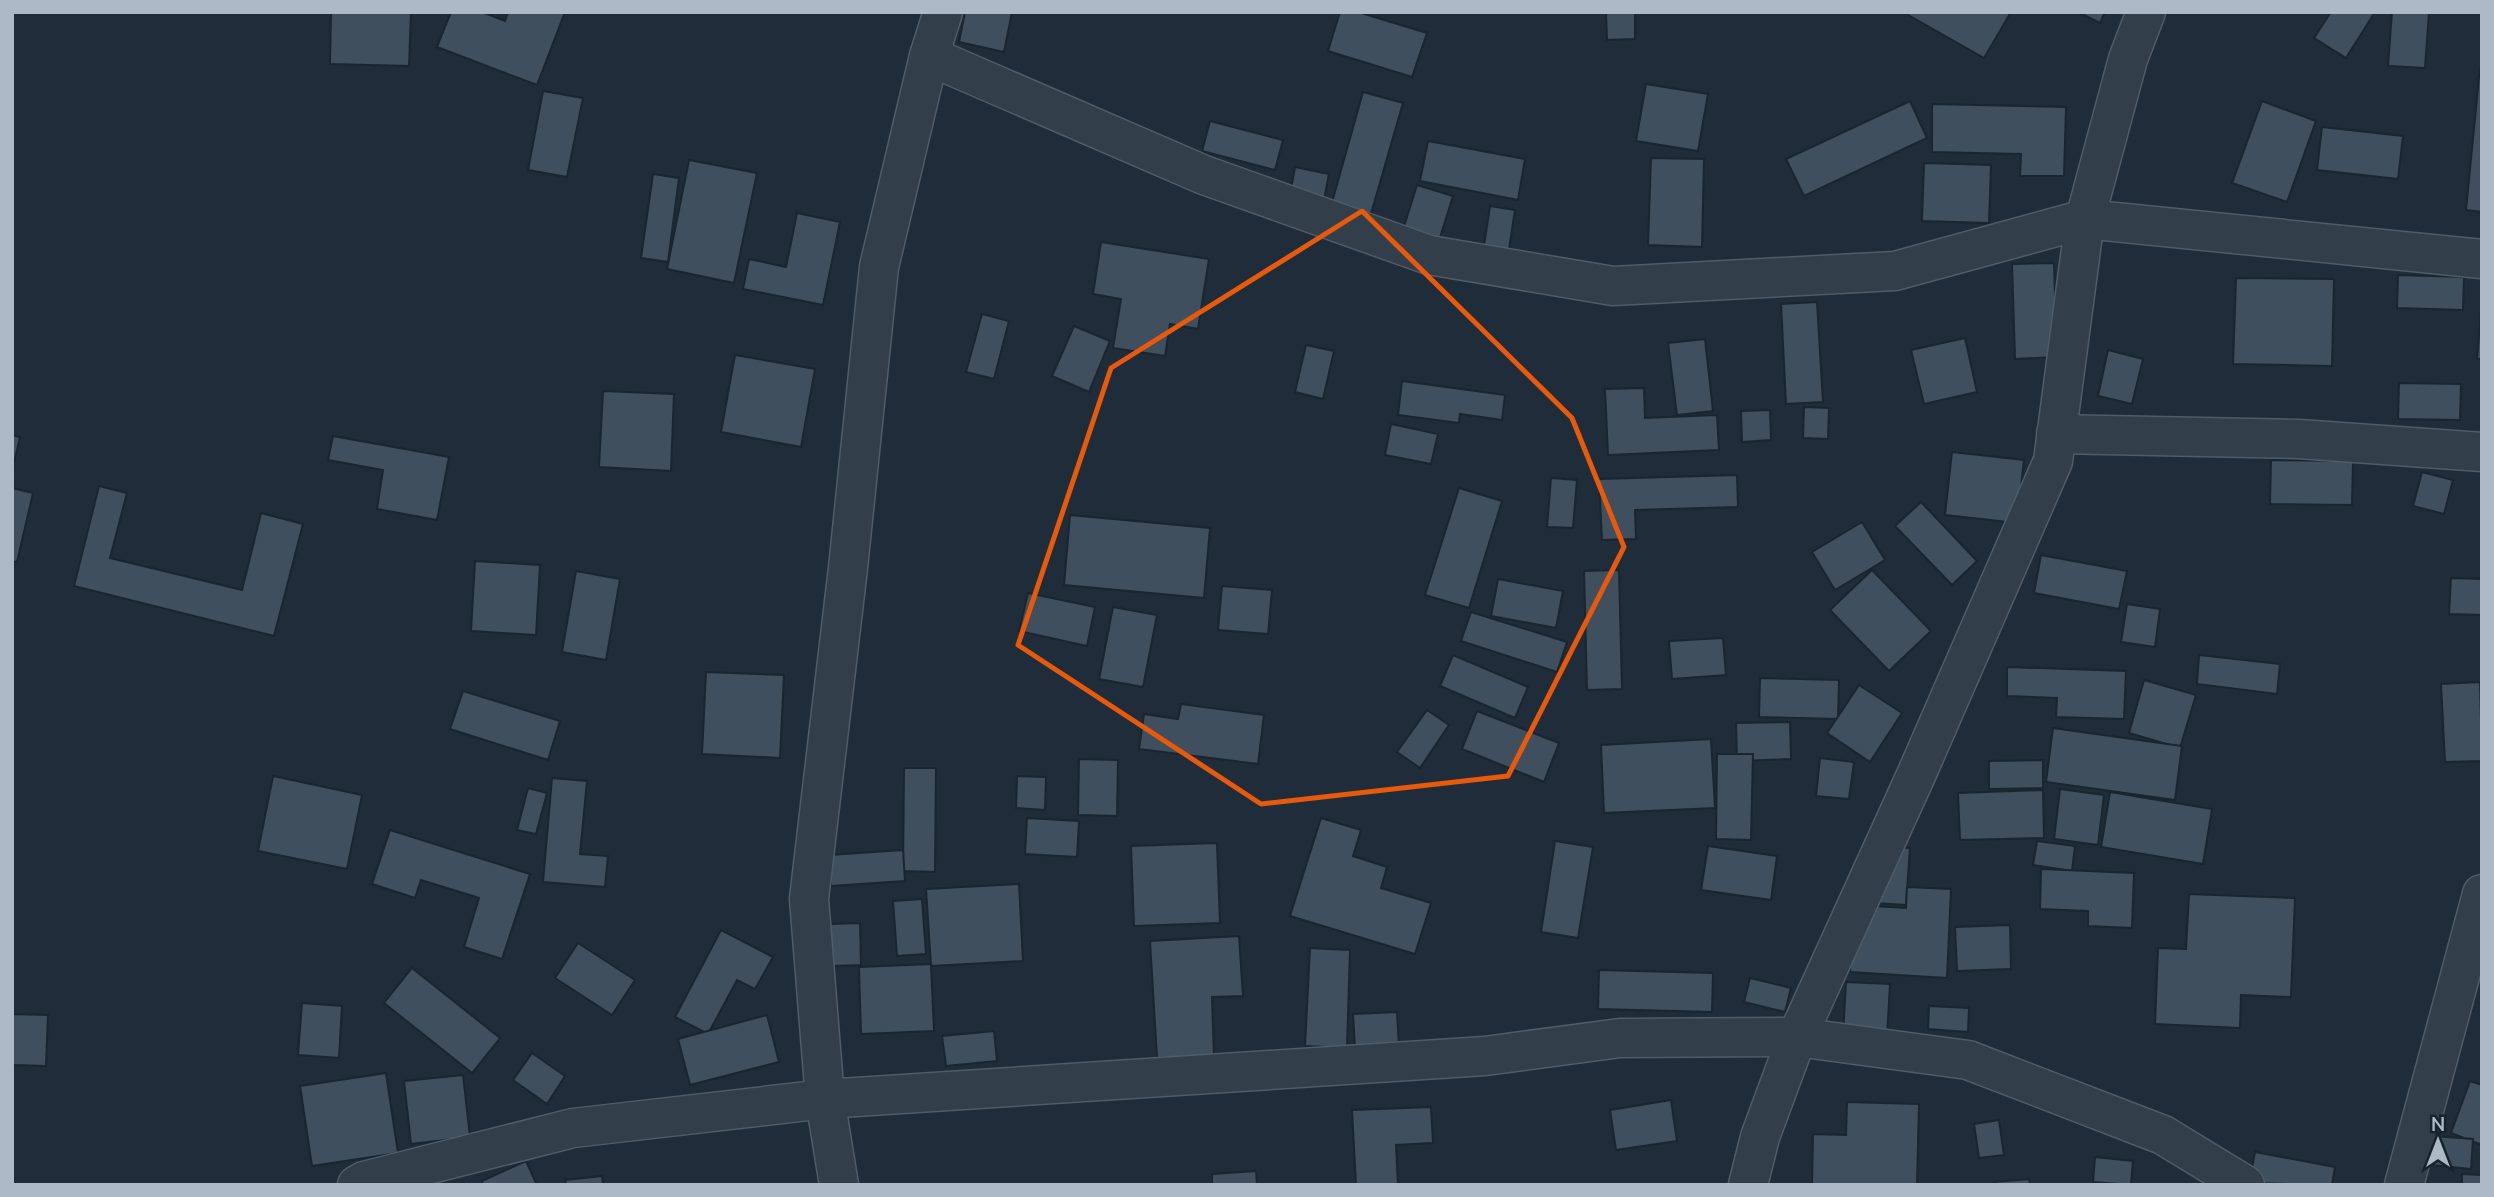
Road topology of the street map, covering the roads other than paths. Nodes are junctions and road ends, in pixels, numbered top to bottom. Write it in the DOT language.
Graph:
graph roads {
  1 [pos="943,12"];
  2 [pos="2146,12"];
  3 [pos="929,56"];
  4 [pos="2085,219"];
  5 [pos="2482,259"];
  6 [pos="2056,434"];
  7 [pos="2482,452"];
  8 [pos="2482,894"];
  9 [pos="1797,1037"];
  10 [pos="825,1099"];
  11 [pos="357,1185"];
  12 [pos="839,1185"];
  13 [pos="1748,1185"];
  14 [pos="2245,1185"];
  15 [pos="2404,1185"];
  1 -- 3 [label="street"];
  2 -- 4 [label="street"];
  3 -- 4 [label="street"];
  3 -- 10 [label="street"];
  4 -- 5 [label="street"];
  4 -- 6 [label="street"];
  6 -- 7 [label="street"];
  6 -- 9 [label="street"];
  8 -- 15 [label="street"];
  9 -- 10 [label="street"];
  9 -- 13 [label="street"];
  9 -- 14 [label="street"];
  10 -- 11 [label="street"];
  10 -- 12 [label="street"];
}
